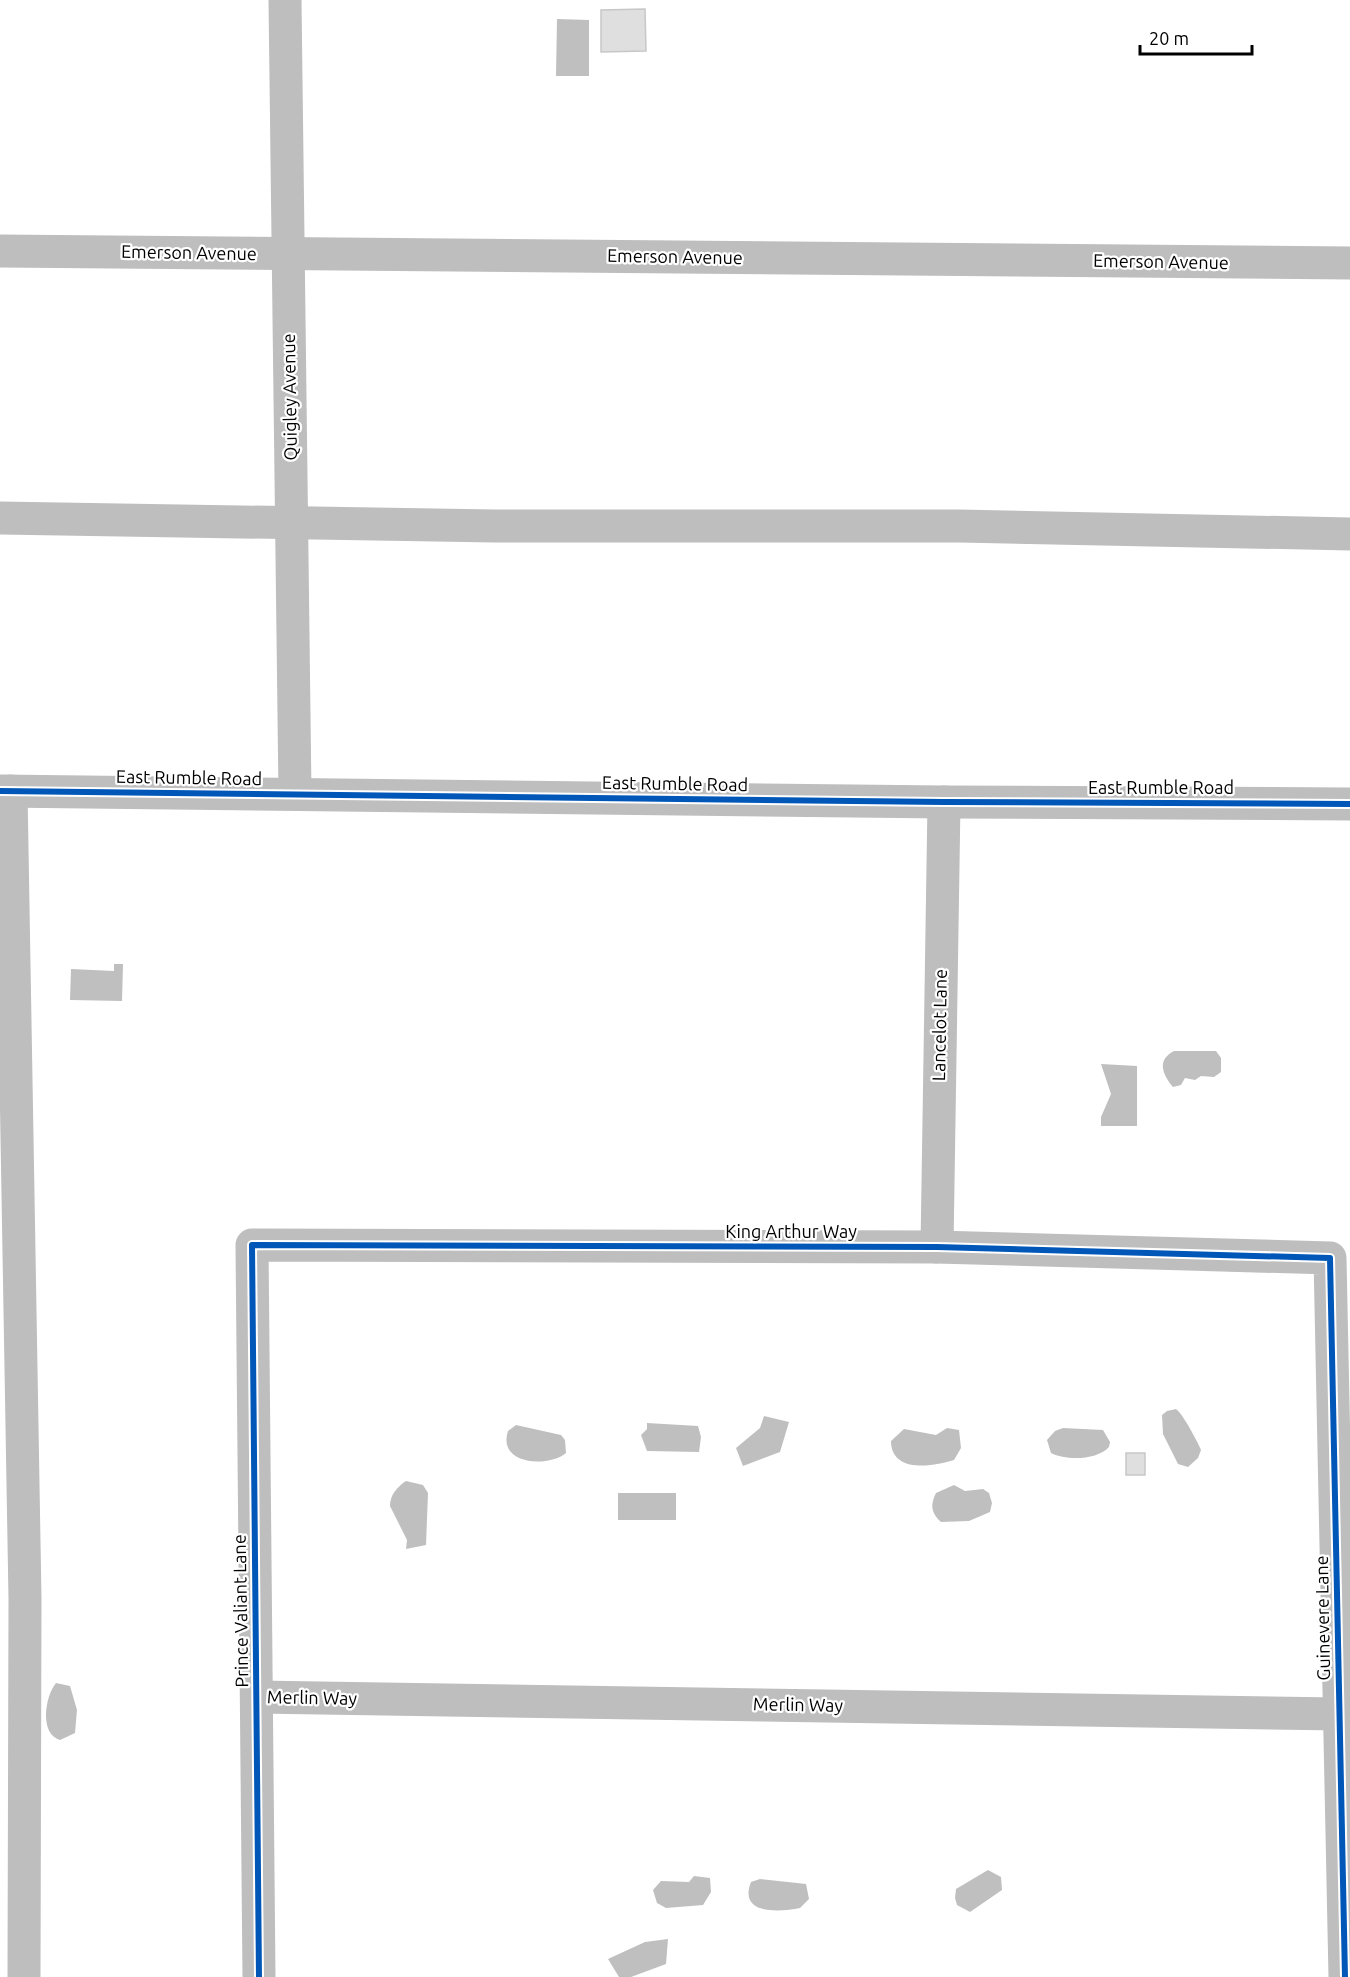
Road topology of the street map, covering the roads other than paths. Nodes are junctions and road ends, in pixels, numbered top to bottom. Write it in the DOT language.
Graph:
graph roads {
  1 [pos="285,0"];
  2 [pos="0,251"];
  3 [pos="288,254"];
  4 [pos="1350,263"];
  5 [pos="0,519"];
  6 [pos="292,522"];
  7 [pos="1350,534"];
  8 [pos="6,791"];
  9 [pos="296,794"];
  10 [pos="944,802"];
  11 [pos="1350,804"];
  12 [pos="8,1031"];
  13 [pos="252,1245"];
  14 [pos="937,1247"];
  15 [pos="1330,1258"];
  16 [pos="12,1563"];
  17 [pos="256,1697"];
  18 [pos="1340,1714"];
  19 [pos="24,1977"];
  20 [pos="259,1977"];
  21 [pos="1345,1977"];
  1 -- 3 [label="street, Quigley Avenue"];
  2 -- 3 [label="street, Emerson Avenue"];
  3 -- 4 [label="street, Emerson Avenue"];
  3 -- 6 [label="street, Quigley Avenue"];
  5 -- 6 [label="street"];
  6 -- 7 [label="street"];
  6 -- 9 [label="street, Quigley Avenue"];
  8 -- 9 [label="street, East Rumble Road"];
  8 -- 12 [label="street"];
  9 -- 10 [label="street, East Rumble Road"];
  10 -- 11 [label="street, East Rumble Road"];
  10 -- 14 [label="street, Lancelot Lane"];
  12 -- 16 [label="street"];
  13 -- 14 [label="street, King Arthur Way"];
  13 -- 17 [label="street, Prince Valiant Lane"];
  14 -- 15 [label="street, King Arthur Way"];
  15 -- 18 [label="street, Guinevere Lane"];
  16 -- 19 [label="street"];
  17 -- 18 [label="street, Merlin Way"];
  17 -- 20 [label="street, Prince Valiant Lane"];
  18 -- 21 [label="street, Guinevere Lane"];
}
